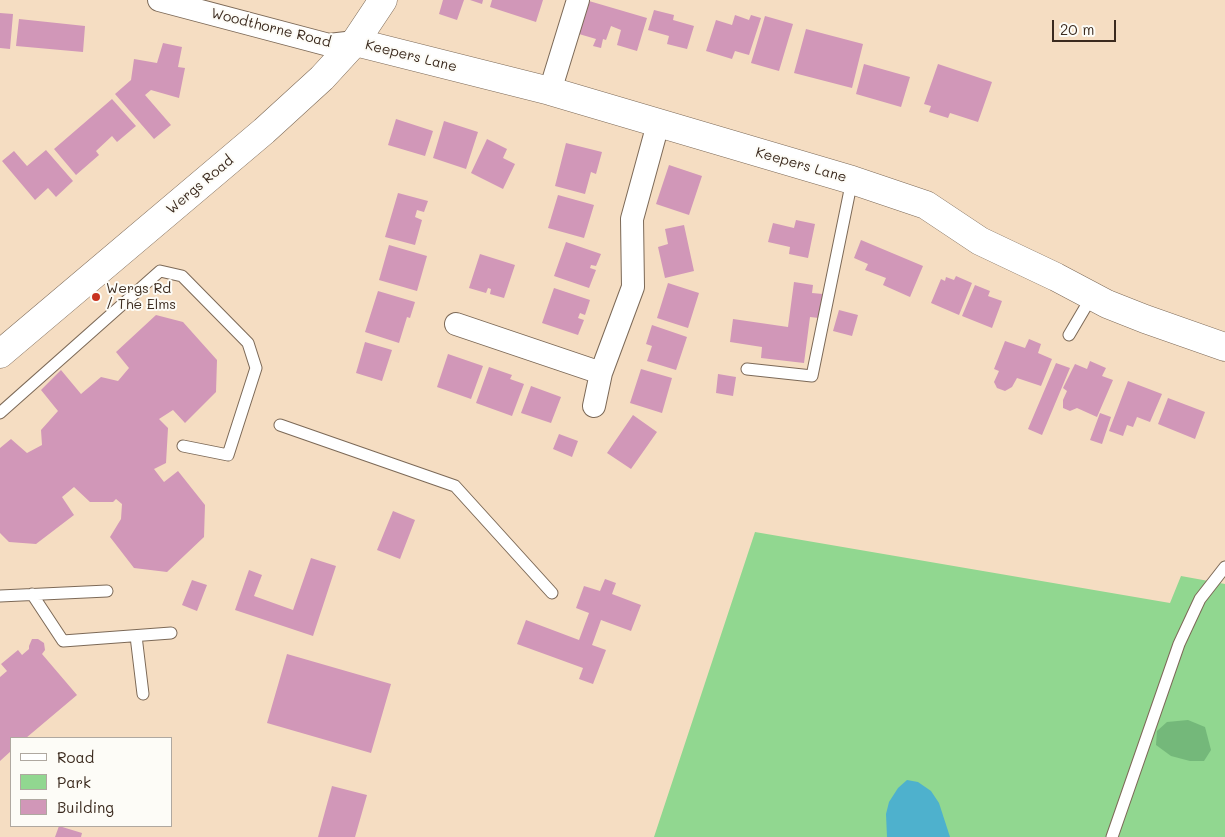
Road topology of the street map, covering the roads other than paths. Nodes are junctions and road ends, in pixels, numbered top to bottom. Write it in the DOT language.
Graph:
graph roads {
  1 [pos="159,0"];
  2 [pos="383,0"];
  3 [pos="578,0"];
  4 [pos="354,42"];
  5 [pos="550,91"];
  6 [pos="658,124"];
  7 [pos="852,180"];
  8 [pos="1092,296"];
  9 [pos="456,324"];
  10 [pos="1069,335"];
  11 [pos="1225,347"];
  12 [pos="0,354"];
  13 [pos="747,369"];
  14 [pos="601,373"];
  15 [pos="594,406"];
  16 [pos="0,413"];
  17 [pos="280,425"];
  18 [pos="183,446"];
  19 [pos="1225,567"];
  20 [pos="108,591"];
  21 [pos="552,593"];
  22 [pos="32,594"];
  23 [pos="0,596"];
  24 [pos="171,633"];
  25 [pos="136,636"];
  26 [pos="143,694"];
  27 [pos="1112,837"];
  1 -- 4 [label="street, Woodthorne Road"];
  2 -- 4 [label="main road, Wergs Road"];
  3 -- 5 [label="street"];
  4 -- 5 [label="main road, Keepers Lane"];
  4 -- 12 [label="main road, Wergs Road"];
  5 -- 6 [label="main road, Keepers Lane"];
  6 -- 7 [label="main road, Keepers Lane"];
  6 -- 14 [label="street"];
  7 -- 8 [label="main road, Keepers Lane"];
  7 -- 13 [label="lane"];
  8 -- 10 [label="lane"];
  8 -- 11 [label="main road, Keepers Lane"];
  9 -- 14 [label="street"];
  14 -- 15 [label="street"];
  16 -- 18 [label="lane"];
  17 -- 21 [label="lane"];
  19 -- 27 [label="lane"];
  20 -- 22 [label="lane"];
  22 -- 23 [label="lane"];
  22 -- 25 [label="lane"];
  24 -- 25 [label="lane"];
  25 -- 26 [label="lane"];
}
